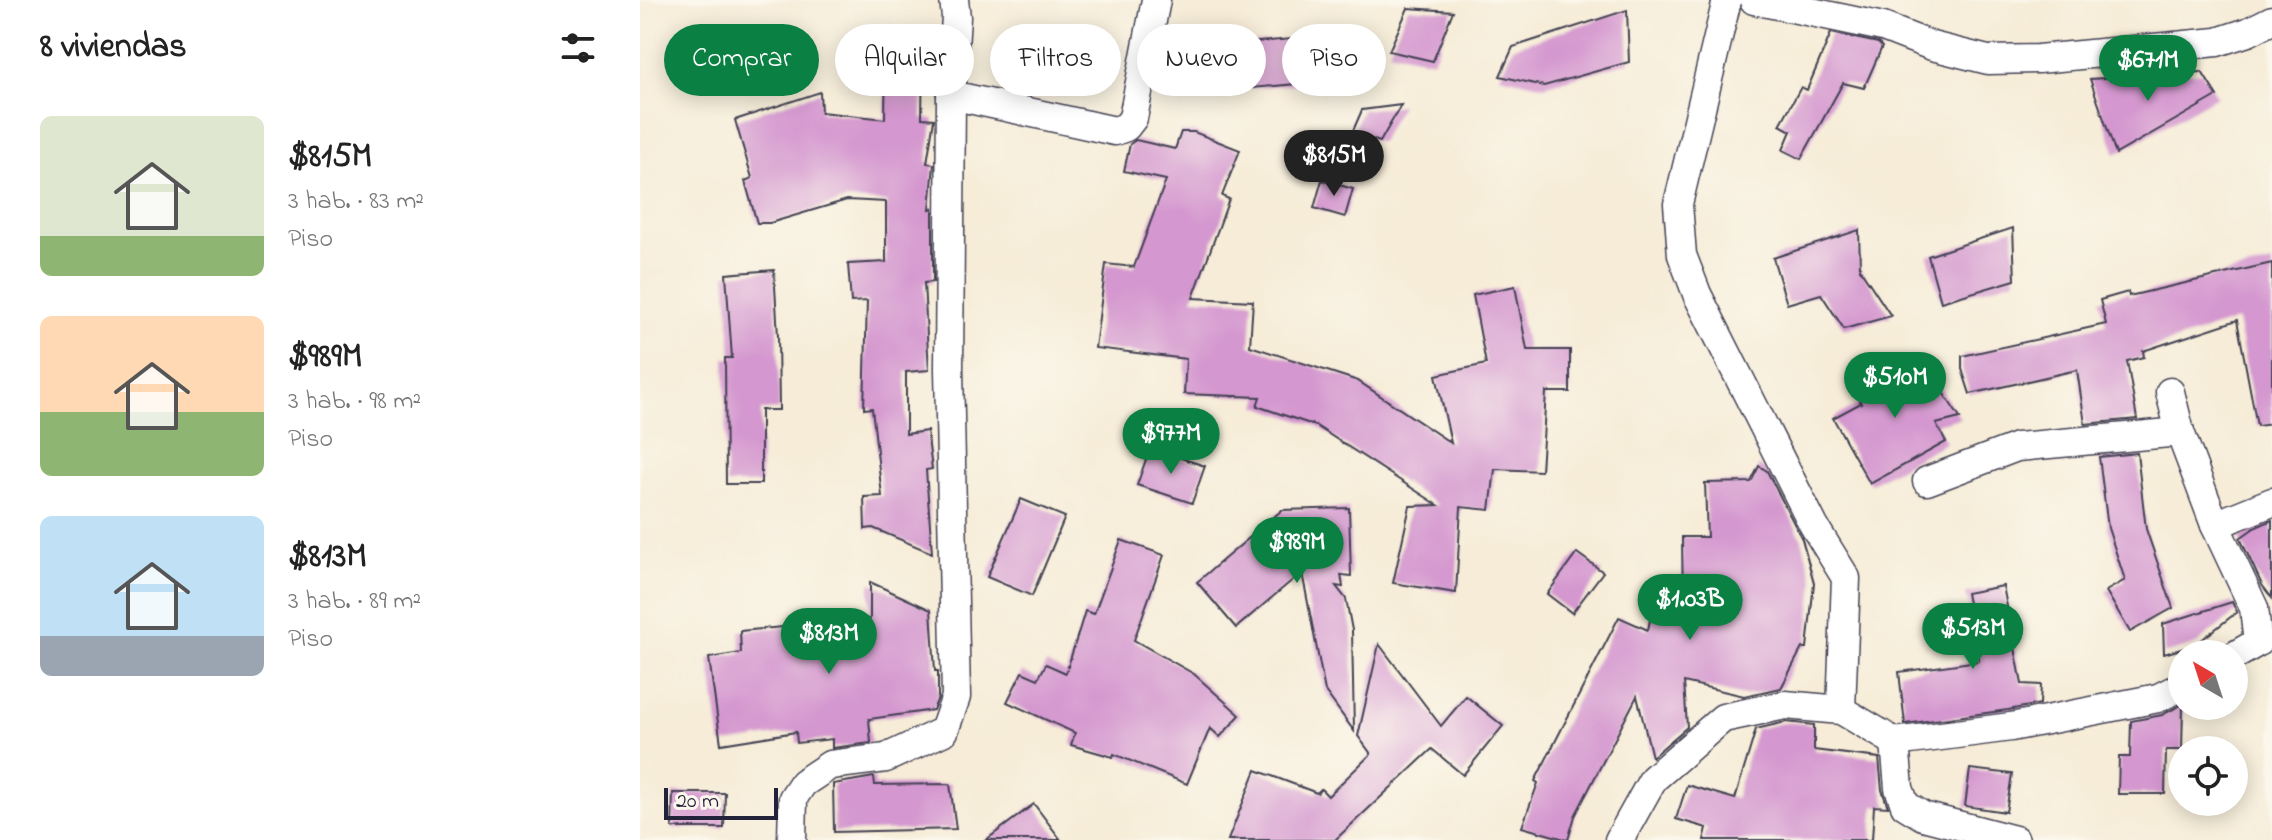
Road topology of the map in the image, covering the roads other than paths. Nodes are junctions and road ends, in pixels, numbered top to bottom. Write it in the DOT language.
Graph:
graph roads {
  1 [pos="954,0"];
  2 [pos="1156,0"];
  3 [pos="1727,0"];
  4 [pos="1754,0"];
  5 [pos="2272,20"];
  6 [pos="956,24"];
  7 [pos="951,96"];
  8 [pos="956,96"];
  9 [pos="2170,392"];
  10 [pos="2180,432"];
  11 [pos="1927,481"];
  12 [pos="2272,502"];
  13 [pos="2215,525"];
  14 [pos="2248,648"];
  15 [pos="2168,693"];
  16 [pos="1841,710"];
  17 [pos="1895,742"];
  18 [pos="792,840"];
  19 [pos="1619,840"];
  20 [pos="2015,840"];
  1 -- 6 [label="street"];
  2 -- 8 [label="street"];
  3 -- 16 [label="street"];
  4 -- 5 [label="street"];
  7 -- 18 [label="street"];
  9 -- 10 [label="street"];
  10 -- 11 [label="street"];
  10 -- 13 [label="street"];
  12 -- 13 [label="street"];
  13 -- 14 [label="street"];
  15 -- 17 [label="street"];
  16 -- 17 [label="street"];
  16 -- 19 [label="street"];
  17 -- 20 [label="street"];
}
